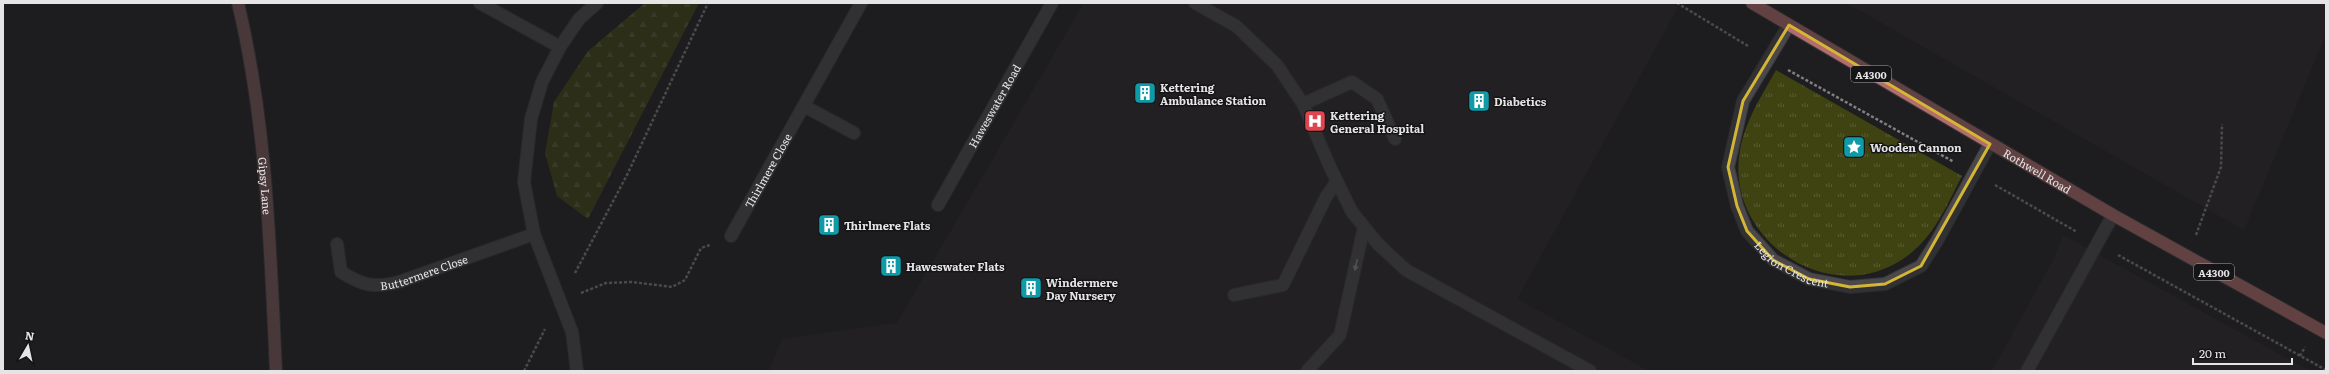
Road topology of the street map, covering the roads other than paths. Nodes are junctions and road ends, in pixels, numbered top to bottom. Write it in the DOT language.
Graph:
graph roads {
  1 [pos="238,3"];
  2 [pos="480,3"];
  3 [pos="597,3"];
  4 [pos="861,3"];
  5 [pos="1195,3"];
  6 [pos="1752,3"];
  7 [pos="1048,4"];
  8 [pos="1789,26"];
  9 [pos="560,47"];
  10 [pos="1303,104"];
  11 [pos="804,106"];
  12 [pos="854,133"];
  13 [pos="1395,139"];
  14 [pos="1990,144"];
  15 [pos="1337,181"];
  16 [pos="938,205"];
  17 [pos="2113,215"];
  18 [pos="1364,227"];
  19 [pos="534,234"];
  20 [pos="731,236"];
  21 [pos="337,244"];
  22 [pos="1234,295"];
  23 [pos="2326,333"];
  24 [pos="276,371"];
  25 [pos="578,371"];
  26 [pos="1307,371"];
  27 [pos="1590,371"];
  28 [pos="2027,371"];
  1 -- 24 [label="main road, Gipsy Lane"];
  2 -- 9 [label="street"];
  3 -- 9 [label="street"];
  4 -- 11 [label="street, Thirlmere Close"];
  5 -- 10 [label="street"];
  6 -- 8 [label="main road, Rothwell Road / A4300"];
  7 -- 16 [label="street, Haweswater Road"];
  8 -- 14 [label="main road, Rothwell Road / A4300"];
  8 -- 14 [label="street, Legion Crescent"];
  9 -- 19 [label="street"];
  10 -- 13 [label="street"];
  10 -- 15 [label="street"];
  11 -- 12 [label="street"];
  11 -- 20 [label="street, Thirlmere Close"];
  14 -- 17 [label="main road, Rothwell Road / A4300"];
  15 -- 18 [label="street"];
  15 -- 22 [label="street"];
  17 -- 23 [label="main road, Rothwell Road / A4300"];
  17 -- 28 [label="street"];
  18 -- 26 [label="street, one-way"];
  18 -- 27 [label="street"];
  19 -- 21 [label="street, Buttermere Close"];
  19 -- 25 [label="street"];
}
